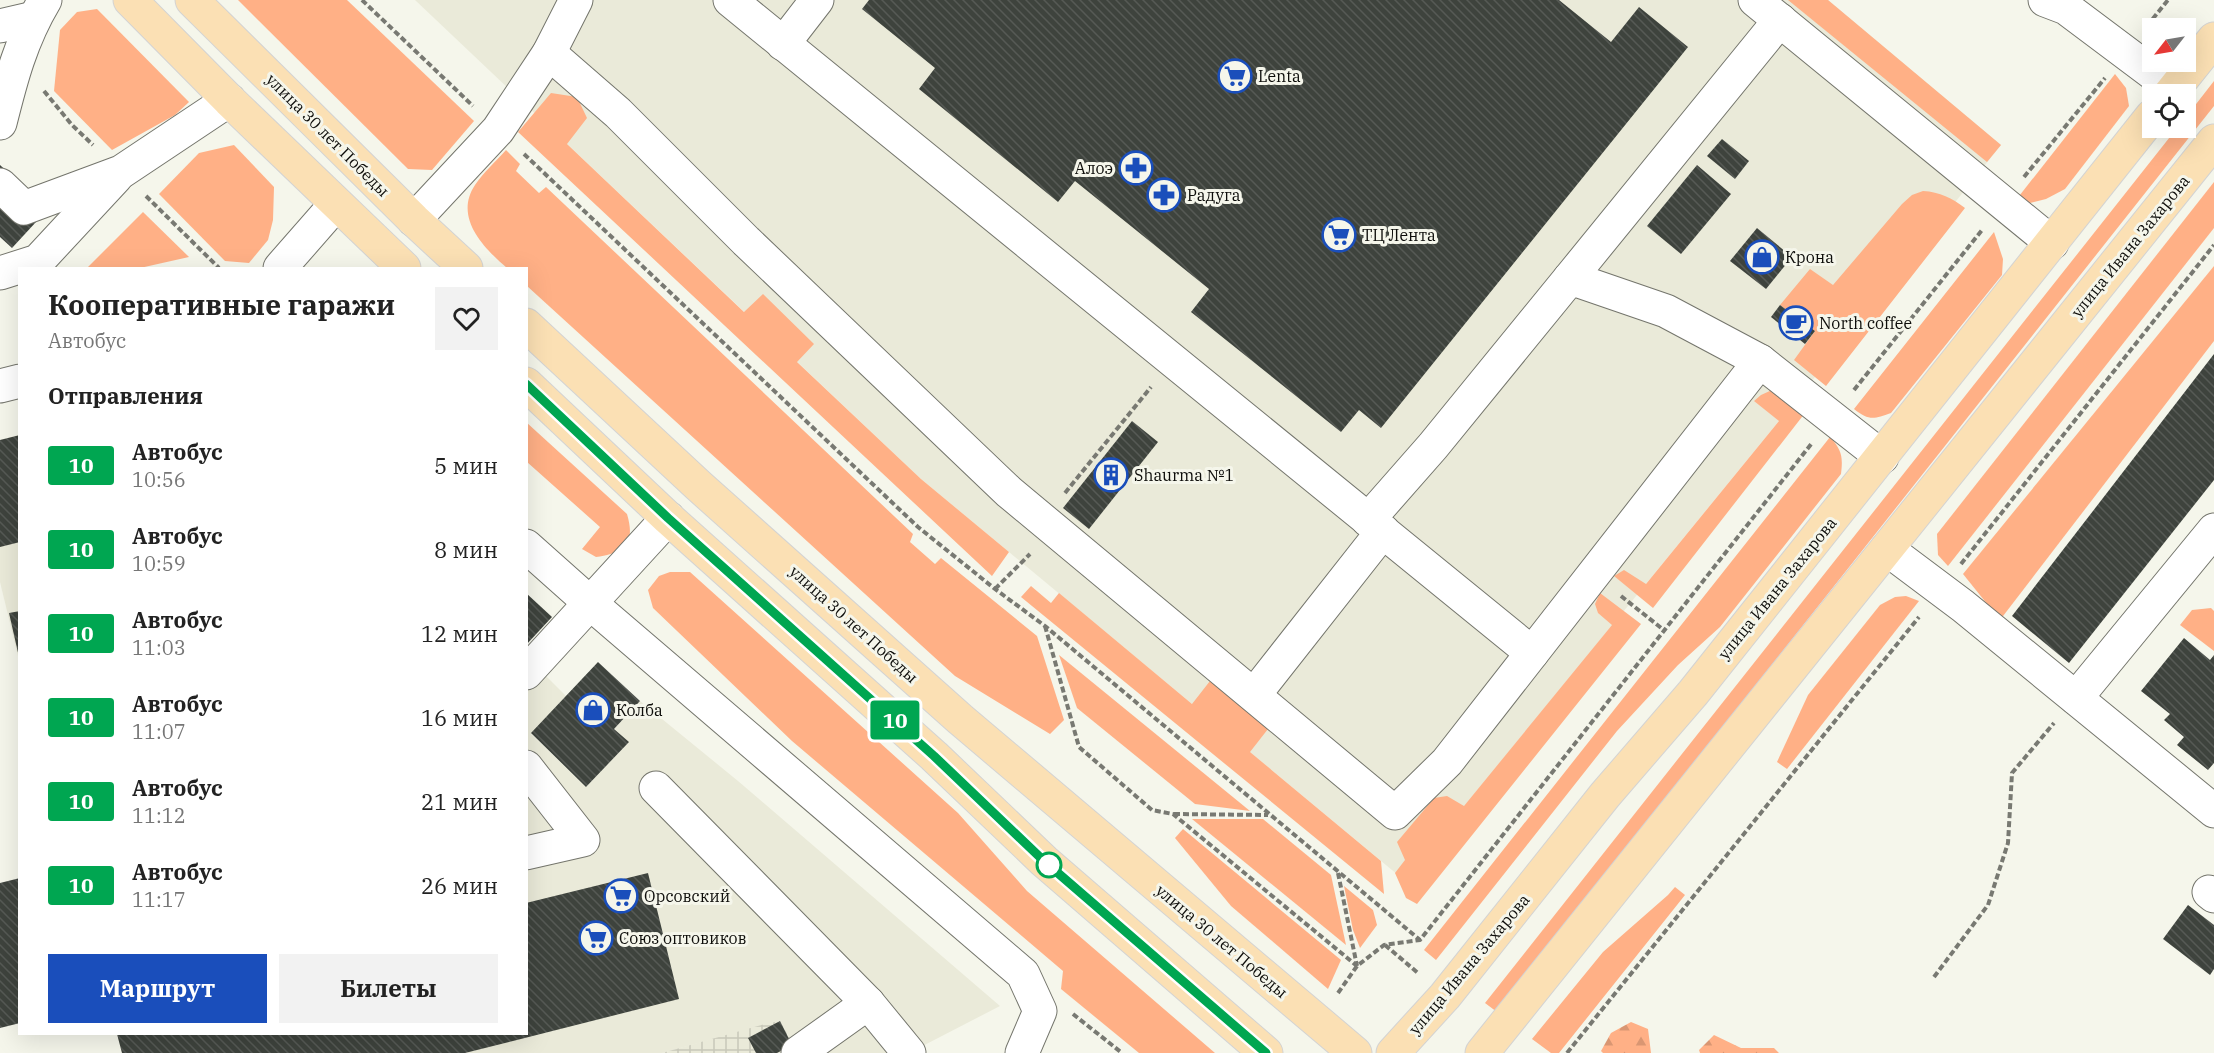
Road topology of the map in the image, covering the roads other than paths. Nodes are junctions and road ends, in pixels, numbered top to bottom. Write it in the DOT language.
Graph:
graph roads {
  1 [pos="130,0"];
  2 [pos="192,0"];
  3 [pos="576,0"];
  4 [pos="730,0"];
  5 [pos="817,0"];
  6 [pos="2061,3"];
  7 [pos="40,9"];
  8 [pos="1768,10"];
  9 [pos="0,26"];
  10 [pos="2214,39"];
  11 [pos="783,44"];
  12 [pos="549,53"];
  13 [pos="2163,84"];
  14 [pos="2178,84"];
  15 [pos="229,100"];
  16 [pos="0,123"];
  17 [pos="2142,129"];
  18 [pos="2214,141"];
  19 [pos="121,172"];
  20 [pos="0,185"];
  21 [pos="336,204"];
  22 [pos="414,220"];
  23 [pos="2052,243"];
  24 [pos="39,265"];
  25 [pos="281,267"];
  26 [pos="403,267"];
  27 [pos="465,267"];
  28 [pos="18,269"];
  29 [pos="0,273"];
  30 [pos="1570,278"];
  31 [pos="528,327"];
  32 [pos="1760,361"];
  33 [pos="18,382"];
  34 [pos="0,386"];
  35 [pos="528,386"];
  36 [pos="1882,458"];
  37 [pos="668,518"];
  38 [pos="1376,526"];
  39 [pos="2209,547"];
  40 [pos="528,548"];
  41 [pos="1887,549"];
  42 [pos="590,603"];
  43 [pos="1532,653"];
  44 [pos="528,671"];
  45 [pos="1254,695"];
  46 [pos="2076,698"];
  47 [pos="529,774"];
  48 [pos="656,788"];
  49 [pos="2214,811"];
  50 [pos="528,853"];
  51 [pos="868,1003"];
  52 [pos="798,1053"];
  53 [pos="909,1053"];
  54 [pos="1022,1053"];
  55 [pos="1266,1053"];
  56 [pos="1354,1053"];
  57 [pos="1393,1053"];
  58 [pos="1482,1053"];
  1 -- 15 [label="main road"];
  2 -- 22 [label="main road, улица 30 лет Победы"];
  3 -- 12 [label="lane"];
  4 -- 11 [label="lane"];
  5 -- 11 [label="lane"];
  6 -- 13 [label="lane"];
  7 -- 9 [label="lane"];
  7 -- 16 [label="lane"];
  8 -- 23 [label="lane"];
  8 -- 30 [label="lane"];
  10 -- 14 [label="main road"];
  11 -- 38 [label="lane"];
  12 -- 22 [label="lane"];
  12 -- 45 [label="lane"];
  15 -- 19 [label="lane"];
  15 -- 21 [label="main road"];
  17 -- 23 [label="main road, улица Ивана Захарова"];
  18 -- 41 [label="main road, улица Ивана Захарова"];
  19 -- 20 [label="lane"];
  19 -- 24 [label="lane"];
  21 -- 25 [label="lane"];
  21 -- 26 [label="main road"];
  22 -- 27 [label="main road, улица 30 лет Победы"];
  23 -- 36 [label="main road, улица Ивана Захарова"];
  28 -- 29 [label="lane"];
  30 -- 32 [label="lane"];
  30 -- 38 [label="lane"];
  31 -- 56 [label="main road, улица 30 лет Победы"];
  32 -- 36 [label="lane"];
  32 -- 43 [label="lane"];
  33 -- 34 [label="lane"];
  35 -- 37 [label="main road"];
  36 -- 57 [label="main road, улица Ивана Захарова"];
  37 -- 42 [label="lane"];
  37 -- 55 [label="main road"];
  38 -- 43 [label="lane"];
  38 -- 45 [label="lane"];
  39 -- 46 [label="lane"];
  40 -- 42 [label="lane"];
  41 -- 46 [label="lane"];
  41 -- 58 [label="main road, улица Ивана Захарова"];
  42 -- 44 [label="lane"];
  42 -- 54 [label="lane"];
  43 -- 45 [label="lane"];
  46 -- 49 [label="lane"];
  47 -- 50 [label="lane"];
  48 -- 51 [label="lane"];
  51 -- 52 [label="lane"];
  51 -- 53 [label="lane"];
}
